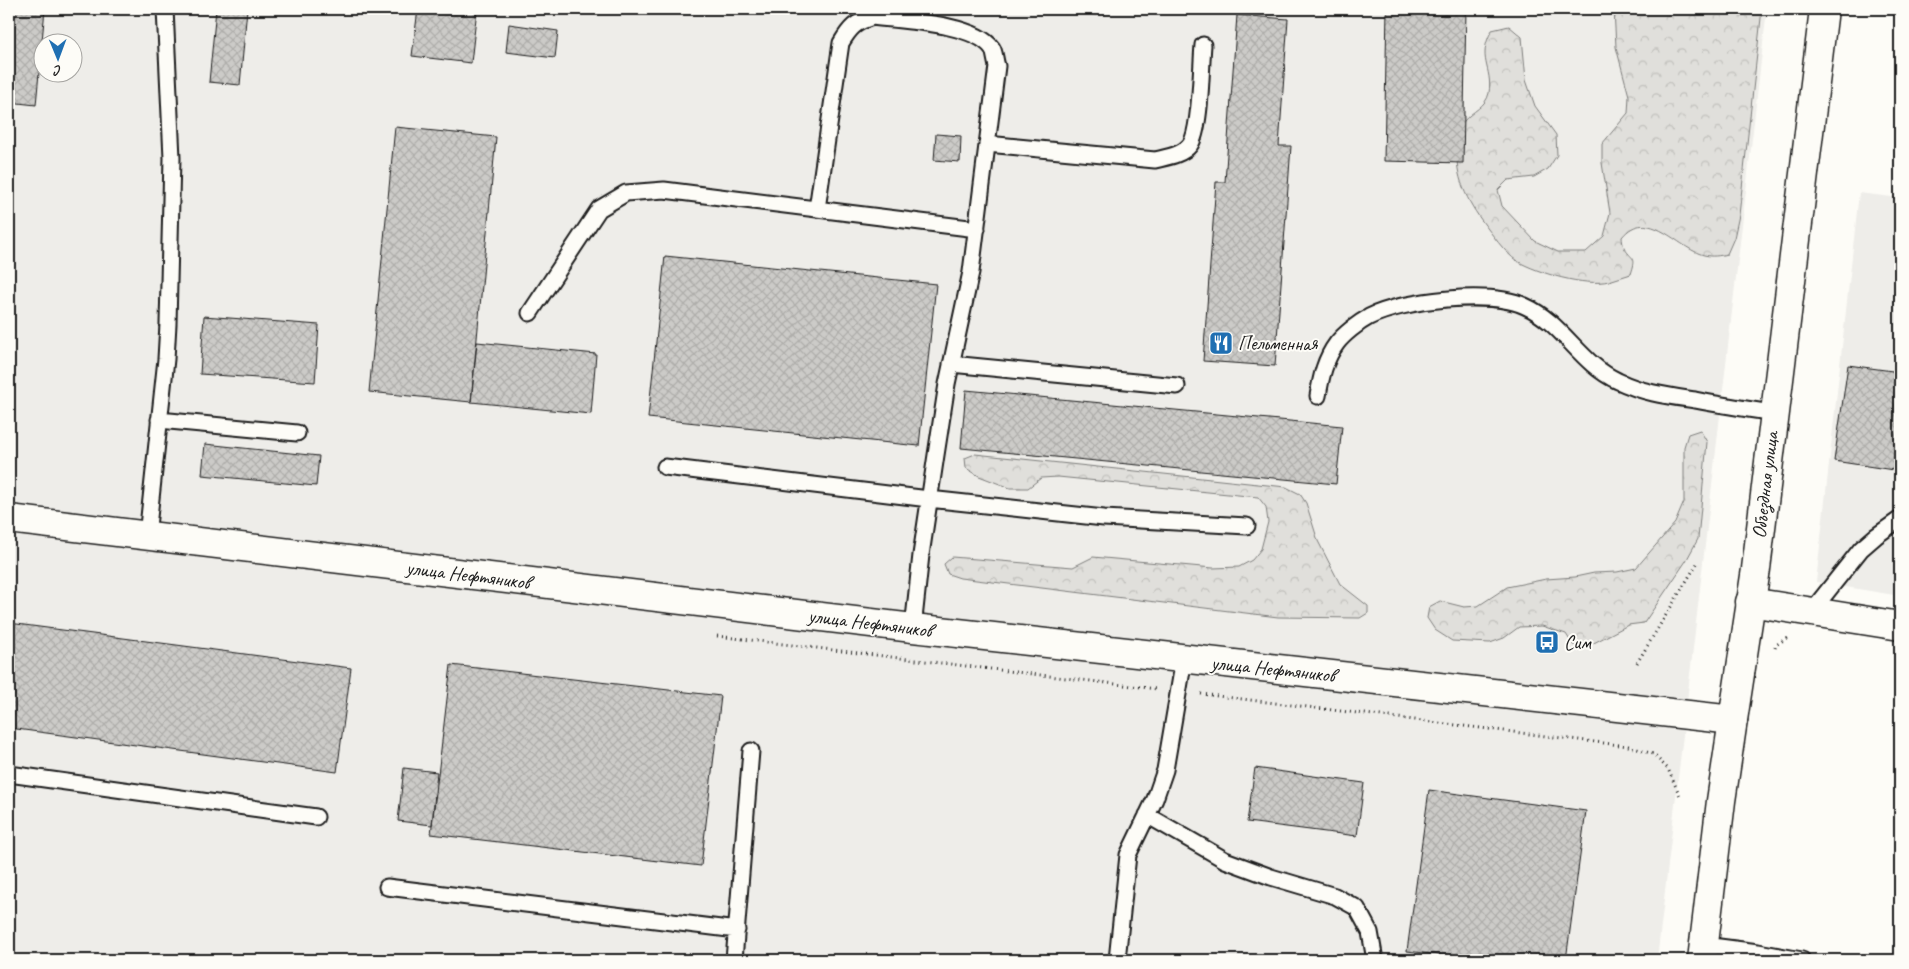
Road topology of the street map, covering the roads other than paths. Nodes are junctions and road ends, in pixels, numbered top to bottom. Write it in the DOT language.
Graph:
graph roads {
  1 [pos="165,9"];
  2 [pos="1824,9"];
  3 [pos="1203,45"];
  4 [pos="987,144"];
  5 [pos="817,209"];
  6 [pos="976,229"];
  7 [pos="530,313"];
  8 [pos="952,364"];
  9 [pos="1177,386"];
  10 [pos="1318,396"];
  11 [pos="1774,413"];
  12 [pos="160,420"];
  13 [pos="297,433"];
  14 [pos="665,467"];
  15 [pos="929,500"];
  16 [pos="9,519"];
  17 [pos="1900,519"];
  18 [pos="1247,526"];
  19 [pos="147,536"];
  20 [pos="1750,602"];
  21 [pos="1811,612"];
  22 [pos="1900,626"];
  23 [pos="913,628"];
  24 [pos="1184,659"];
  25 [pos="1733,720"];
  26 [pos="751,751"];
  27 [pos="9,774"];
  28 [pos="1147,815"];
  29 [pos="316,817"];
  30 [pos="387,887"];
  31 [pos="737,930"];
  32 [pos="1703,953"];
  33 [pos="734,960"];
  34 [pos="1118,960"];
  35 [pos="1375,960"];
  36 [pos="1802,960"];
  1 -- 12 [label="lane"];
  2 -- 11 [label="street, Объездная улица"];
  3 -- 4 [label="lane"];
  4 -- 5 [label="lane"];
  4 -- 6 [label="lane"];
  5 -- 6 [label="lane"];
  5 -- 7 [label="lane"];
  6 -- 8 [label="lane"];
  8 -- 9 [label="lane"];
  8 -- 15 [label="lane"];
  10 -- 11 [label="lane"];
  11 -- 20 [label="street, Объездная улица"];
  12 -- 13 [label="lane"];
  12 -- 19 [label="lane"];
  14 -- 15 [label="lane"];
  15 -- 18 [label="lane"];
  15 -- 23 [label="lane"];
  16 -- 19 [label="street, улица Нефтяников"];
  17 -- 21 [label="lane"];
  19 -- 23 [label="street, улица Нефтяников"];
  20 -- 21 [label="street"];
  20 -- 25 [label="street, Объездная улица"];
  21 -- 22 [label="street"];
  23 -- 24 [label="street, улица Нефтяников"];
  24 -- 25 [label="street, улица Нефтяников"];
  24 -- 28 [label="lane"];
  25 -- 32 [label="street, Объездная улица"];
  26 -- 31 [label="lane"];
  27 -- 29 [label="lane"];
  28 -- 34 [label="lane"];
  28 -- 35 [label="lane"];
  30 -- 31 [label="lane"];
  31 -- 33 [label="lane"];
  32 -- 36 [label="lane"];
}
